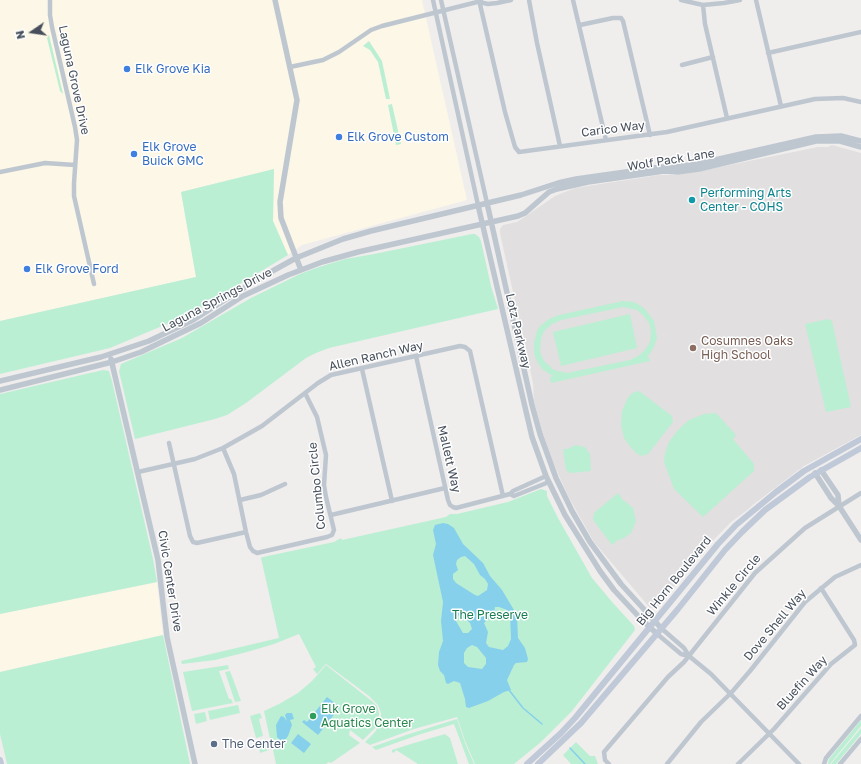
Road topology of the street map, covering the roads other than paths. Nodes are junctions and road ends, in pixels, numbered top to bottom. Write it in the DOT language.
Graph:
graph roads {
  1 [pos="50,0"];
  2 [pos="275,0"];
  3 [pos="433,0"];
  4 [pos="441,0"];
  5 [pos="511,0"];
  6 [pos="529,0"];
  7 [pos="573,0"];
  8 [pos="681,0"];
  9 [pos="740,0"];
  10 [pos="756,0"];
  11 [pos="480,1"];
  12 [pos="703,4"];
  13 [pos="443,10"];
  14 [pos="436,12"];
  15 [pos="580,25"];
  16 [pos="861,32"];
  17 [pos="768,53"];
  18 [pos="712,57"];
  19 [pos="682,65"];
  20 [pos="290,67"];
  21 [pos="861,102"];
  22 [pos="781,106"];
  23 [pos="727,118"];
  24 [pos="650,134"];
  25 [pos="606,140"];
  26 [pos="861,142"];
  27 [pos="560,146"];
  28 [pos="861,147"];
  29 [pos="75,165"];
  30 [pos="0,172"];
  31 [pos="487,203"];
  32 [pos="478,205"];
  33 [pos="492,222"];
  34 [pos="482,224"];
  35 [pos="296,258"];
  36 [pos="301,270"];
  37 [pos="94,284"];
  38 [pos="110,354"];
  39 [pos="416,356"];
  40 [pos="112,362"];
  41 [pos="362,369"];
  42 [pos="0,381"];
  43 [pos="0,390"];
  44 [pos="304,393"];
  45 [pos="861,439"];
  46 [pos="169,443"];
  47 [pos="223,448"];
  48 [pos="861,448"];
  49 [pos="174,464"];
  50 [pos="821,470"];
  51 [pos="138,472"];
  52 [pos="815,474"];
  53 [pos="546,476"];
  54 [pos="549,482"];
  55 [pos="285,484"];
  56 [pos="445,488"];
  57 [pos="861,493"];
  58 [pos="510,494"];
  59 [pos="503,496"];
  60 [pos="240,500"];
  61 [pos="392,501"];
  62 [pos="839,506"];
  63 [pos="331,515"];
  64 [pos="246,532"];
  65 [pos="861,540"];
  66 [pos="861,565"];
  67 [pos="821,588"];
  68 [pos="655,622"];
  69 [pos="650,628"];
  70 [pos="659,631"];
  71 [pos="689,656"];
  72 [pos="731,693"];
  73 [pos="861,716"];
  74 [pos="770,734"];
  75 [pos="861,739"];
  76 [pos="0,760"];
  77 [pos="1,764"];
  78 [pos="195,764"];
  79 [pos="528,764"];
  80 [pos="538,764"];
  81 [pos="609,764"];
  82 [pos="667,764"];
  83 [pos="738,764"];
  84 [pos="799,764"];
  85 [pos="824,764"];
  86 [pos="840,764"];
  1 -- 29 [label="street, Laguna Grove Drive"];
  2 -- 20 [label="street"];
  3 -- 14 [label="street, Lotz Parkway"];
  4 -- 13 [label="street, Lotz Parkway"];
  5 -- 11 [label="street"];
  6 -- 27 [label="street"];
  7 -- 15 [label="street"];
  8 -- 12 [label="street"];
  9 -- 12 [label="street"];
  10 -- 17 [label="street"];
  11 -- 13 [label="street"];
  11 -- 27 [label="street, Carico Way"];
  12 -- 18 [label="street"];
  13 -- 14 [label="street"];
  13 -- 31 [label="street, Lotz Parkway"];
  14 -- 20 [label="street"];
  14 -- 32 [label="street, Lotz Parkway"];
  15 -- 24 [label="street"];
  15 -- 25 [label="street"];
  16 -- 17 [label="street"];
  17 -- 22 [label="street"];
  18 -- 19 [label="street"];
  18 -- 23 [label="street"];
  20 -- 35 [label="street"];
  21 -- 22 [label="street, Carico Way"];
  22 -- 23 [label="street, Carico Way"];
  23 -- 24 [label="street, Carico Way"];
  24 -- 25 [label="street, Carico Way"];
  25 -- 27 [label="street, Carico Way"];
  26 -- 31 [label="street, Wolf Pack Lane"];
  28 -- 33 [label="street, Wolf Pack Lane"];
  29 -- 30 [label="street"];
  29 -- 37 [label="street, Laguna Grove Drive"];
  31 -- 32 [label="street, Laguna Springs Drive"];
  31 -- 33 [label="street, Lotz Parkway"];
  32 -- 34 [label="street, Lotz Parkway"];
  32 -- 35 [label="street, Laguna Springs Drive"];
  33 -- 34 [label="street, Laguna Springs Drive"];
  33 -- 68 [label="street, Lotz Parkway"];
  34 -- 36 [label="street, Laguna Springs Drive"];
  34 -- 53 [label="street, Lotz Parkway"];
  35 -- 36 [label="street"];
  35 -- 38 [label="street, Laguna Springs Drive"];
  36 -- 40 [label="street, Laguna Springs Drive"];
  38 -- 40 [label="street, Civic Center Drive"];
  38 -- 42 [label="street, Laguna Springs Drive"];
  39 -- 41 [label="street, Allen Ranch Way"];
  39 -- 56 [label="street, Mallett Way"];
  39 -- 59 [label="street, Allen Ranch Way"];
  40 -- 43 [label="street, Laguna Springs Drive"];
  40 -- 51 [label="street, Civic Center Drive"];
  41 -- 44 [label="street, Allen Ranch Way"];
  41 -- 61 [label="street"];
  44 -- 47 [label="street, Allen Ranch Way"];
  44 -- 63 [label="street, Columbo Circle"];
  45 -- 68 [label="main road, Big Horn Boulevard"];
  46 -- 49 [label="street"];
  47 -- 49 [label="street, Allen Ranch Way"];
  47 -- 60 [label="street, Columbo Circle"];
  48 -- 50 [label="main road, Big Horn Boulevard"];
  49 -- 51 [label="street, Allen Ranch Way"];
  49 -- 64 [label="street"];
  50 -- 52 [label="main road, Big Horn Boulevard"];
  50 -- 62 [label="street"];
  51 -- 78 [label="street, Civic Center Drive"];
  52 -- 62 [label="street"];
  52 -- 70 [label="main road, Big Horn Boulevard"];
  53 -- 54 [label="street, Lotz Parkway"];
  53 -- 58 [label="street, Mallett Way"];
  54 -- 58 [label="street, Mallett Way"];
  54 -- 69 [label="street, Lotz Parkway"];
  55 -- 60 [label="street"];
  56 -- 59 [label="street, Mallett Way"];
  56 -- 61 [label="street"];
  57 -- 62 [label="street, Winkle Circle"];
  58 -- 59 [label="street, Mallett Way"];
  60 -- 64 [label="street, Columbo Circle"];
  61 -- 63 [label="street"];
  62 -- 65 [label="street"];
  62 -- 71 [label="street, Winkle Circle"];
  63 -- 64 [label="street, Columbo Circle"];
  66 -- 67 [label="street, Dove Shell Way"];
  67 -- 72 [label="street, Dove Shell Way"];
  67 -- 74 [label="street, Bluefin Way"];
  68 -- 69 [label="main road, Big Horn Boulevard"];
  68 -- 70 [label="street, Lotz Parkway"];
  69 -- 70 [label="street, Lotz Parkway"];
  69 -- 79 [label="main road, Big Horn Boulevard"];
  70 -- 71 [label="street"];
  70 -- 80 [label="main road, Big Horn Boulevard"];
  71 -- 72 [label="street"];
  71 -- 81 [label="street, Winkle Circle"];
  72 -- 74 [label="street"];
  72 -- 82 [label="street, Dove Shell Way"];
  73 -- 85 [label="street"];
  74 -- 83 [label="street"];
  74 -- 84 [label="street"];
  75 -- 86 [label="street"];
  76 -- 77 [label="main road"];
}
